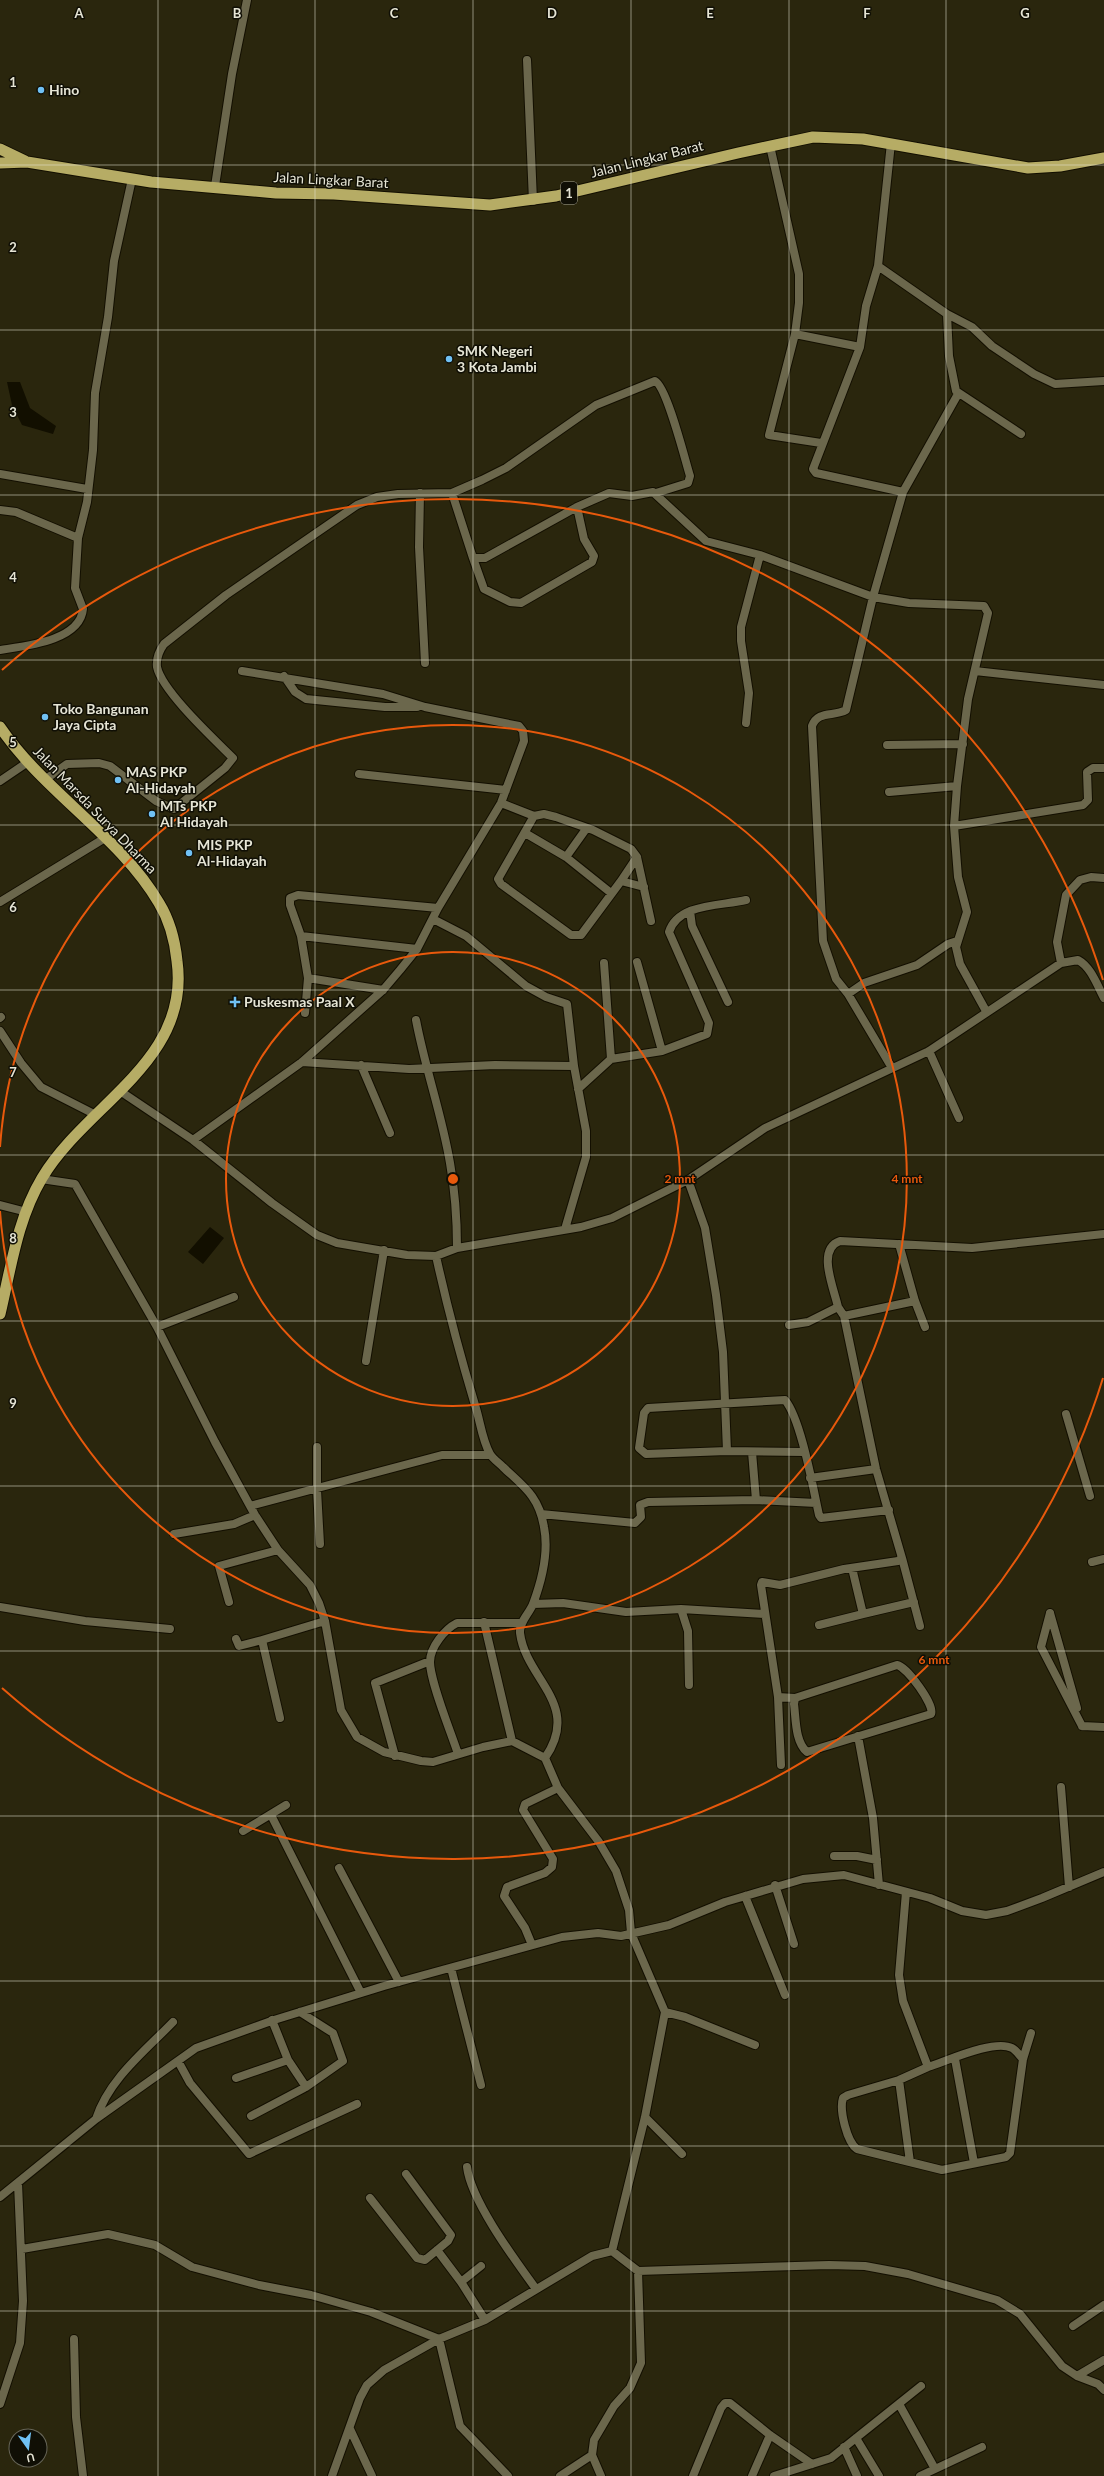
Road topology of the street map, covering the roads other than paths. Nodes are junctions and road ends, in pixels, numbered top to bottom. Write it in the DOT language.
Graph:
graph roads {
  1 [pos="247,0"];
  2 [pos="527,60"];
  3 [pos="891,143"];
  4 [pos="770,146"];
  5 [pos="0,149"];
  6 [pos="1104,158"];
  7 [pos="27,162"];
  8 [pos="0,163"];
  9 [pos="132,179"];
  10 [pos="215,186"];
  11 [pos="533,201"];
  12 [pos="878,266"];
  13 [pos="947,314"];
  14 [pos="796,334"];
  15 [pos="860,347"];
  16 [pos="1104,381"];
  17 [pos="958,394"];
  18 [pos="1021,434"];
  19 [pos="821,443"];
  20 [pos="0,474"];
  21 [pos="87,489"];
  22 [pos="903,492"];
  23 [pos="420,493"];
  24 [pos="452,493"];
  25 [pos="656,493"];
  26 [pos="577,507"];
  27 [pos="0,510"];
  28 [pos="78,538"];
  29 [pos="760,554"];
  30 [pos="473,558"];
  31 [pos="873,597"];
  32 [pos="0,650"];
  33 [pos="425,663"];
  34 [pos="242,671"];
  35 [pos="975,671"];
  36 [pos="284,676"];
  37 [pos="1104,685"];
  38 [pos="425,707"];
  39 [pos="746,723"];
  40 [pos="0,728"];
  41 [pos="963,744"];
  42 [pos="887,745"];
  43 [pos="28,762"];
  44 [pos="1104,768"];
  45 [pos="359,774"];
  46 [pos="46,779"];
  47 [pos="0,781"];
  48 [pos="957,786"];
  49 [pos="506,790"];
  50 [pos="889,792"];
  51 [pos="501,803"];
  52 [pos="534,816"];
  53 [pos="954,826"];
  54 [pos="586,830"];
  55 [pos="525,833"];
  56 [pos="105,838"];
  57 [pos="566,857"];
  58 [pos="637,857"];
  59 [pos="1104,878"];
  60 [pos="622,881"];
  61 [pos="644,887"];
  62 [pos="611,894"];
  63 [pos="746,900"];
  64 [pos="0,902"];
  65 [pos="438,908"];
  66 [pos="690,911"];
  67 [pos="433,919"];
  68 [pos="651,921"];
  69 [pos="301,936"];
  70 [pos="957,941"];
  71 [pos="417,949"];
  72 [pos="637,962"];
  73 [pos="604,963"];
  74 [pos="1061,963"];
  75 [pos="308,978"];
  76 [pos="384,990"];
  77 [pos="848,994"];
  78 [pos="1104,998"];
  79 [pos="728,1002"];
  80 [pos="986,1011"];
  81 [pos="305,1013"];
  82 [pos="416,1020"];
  83 [pos="0,1031"];
  84 [pos="662,1051"];
  85 [pos="929,1051"];
  86 [pos="611,1059"];
  87 [pos="302,1062"];
  88 [pos="361,1065"];
  89 [pos="574,1066"];
  90 [pos="426,1068"];
  91 [pos="892,1068"];
  92 [pos="578,1090"];
  93 [pos="120,1091"];
  94 [pos="96,1115"];
  95 [pos="959,1118"];
  96 [pos="390,1133"];
  97 [pos="193,1140"];
  98 [pos="41,1179"];
  99 [pos="688,1180"];
  100 [pos="0,1205"];
  101 [pos="27,1212"];
  102 [pos="565,1229"];
  103 [pos="1104,1234"];
  104 [pos="899,1244"];
  105 [pos="457,1248"];
  106 [pos="384,1250"];
  107 [pos="436,1256"];
  108 [pos="234,1297"];
  109 [pos="915,1301"];
  110 [pos="838,1307"];
  111 [pos="0,1314"];
  112 [pos="844,1316"];
  113 [pos="789,1325"];
  114 [pos="157,1327"];
  115 [pos="925,1327"];
  116 [pos="366,1361"];
  117 [pos="724,1403"];
  118 [pos="1066,1414"];
  119 [pos="317,1447"];
  120 [pos="727,1451"];
  121 [pos="752,1452"];
  122 [pos="804,1452"];
  123 [pos="490,1454"];
  124 [pos="876,1468"];
  125 [pos="810,1478"];
  126 [pos="316,1490"];
  127 [pos="1090,1496"];
  128 [pos="756,1500"];
  129 [pos="816,1503"];
  130 [pos="250,1506"];
  131 [pos="889,1510"];
  132 [pos="541,1514"];
  133 [pos="255,1515"];
  134 [pos="174,1534"];
  135 [pos="320,1544"];
  136 [pos="278,1550"];
  137 [pos="902,1558"];
  138 [pos="1104,1559"];
  139 [pos="1092,1562"];
  140 [pos="852,1568"];
  141 [pos="229,1602"];
  142 [pos="914,1602"];
  143 [pos="533,1604"];
  144 [pos="0,1607"];
  145 [pos="681,1609"];
  146 [pos="765,1614"];
  147 [pos="863,1614"];
  148 [pos="325,1621"];
  149 [pos="484,1622"];
  150 [pos="521,1623"];
  151 [pos="819,1625"];
  152 [pos="920,1626"];
  153 [pos="170,1629"];
  154 [pos="236,1639"];
  155 [pos="262,1640"];
  156 [pos="430,1661"];
  157 [pos="689,1685"];
  158 [pos="778,1697"];
  159 [pos="795,1698"];
  160 [pos="280,1718"];
  161 [pos="1082,1726"];
  162 [pos="1104,1727"];
  163 [pos="858,1736"];
  164 [pos="512,1741"];
  165 [pos="458,1754"];
  166 [pos="395,1756"];
  167 [pos="545,1758"];
  168 [pos="781,1765"];
  169 [pos="1061,1787"];
  170 [pos="558,1788"];
  171 [pos="286,1805"];
  172 [pos="271,1815"];
  173 [pos="243,1831"];
  174 [pos="834,1856"];
  175 [pos="877,1860"];
  176 [pos="339,1868"];
  177 [pos="1104,1872"];
  178 [pos="879,1884"];
  179 [pos="775,1886"];
  180 [pos="1069,1887"];
  181 [pos="906,1892"];
  182 [pos="745,1896"];
  183 [pos="631,1933"];
  184 [pos="794,1944"];
  185 [pos="532,1945"];
  186 [pos="451,1968"];
  187 [pos="399,1982"];
  188 [pos="361,1993"];
  189 [pos="785,1995"];
  190 [pos="300,2012"];
  191 [pos="665,2012"];
  192 [pos="272,2020"];
  193 [pos="174,2022"];
  194 [pos="1030,2033"];
  195 [pos="755,2046"];
  196 [pos="955,2059"];
  197 [pos="1023,2059"];
  198 [pos="288,2060"];
  199 [pos="178,2061"];
  200 [pos="928,2067"];
  201 [pos="236,2078"];
  202 [pos="899,2080"];
  203 [pos="481,2085"];
  204 [pos="306,2087"];
  205 [pos="356,2104"];
  206 [pos="252,2116"];
  207 [pos="645,2117"];
  208 [pos="96,2119"];
  209 [pos="682,2154"];
  210 [pos="910,2162"];
  211 [pos="974,2163"];
  212 [pos="467,2167"];
  213 [pos="406,2174"];
  214 [pos="18,2183"];
  215 [pos="0,2197"];
  216 [pos="370,2198"];
  217 [pos="22,2249"];
  218 [pos="437,2250"];
  219 [pos="612,2251"];
  220 [pos="481,2266"];
  221 [pos="638,2271"];
  222 [pos="461,2282"];
  223 [pos="536,2289"];
  224 [pos="1104,2305"];
  225 [pos="485,2320"];
  226 [pos="1073,2326"];
  227 [pos="74,2339"];
  228 [pos="439,2339"];
  229 [pos="1104,2360"];
  230 [pos="1077,2376"];
  231 [pos="922,2386"];
  232 [pos="1104,2390"];
  233 [pos="0,2404"];
  234 [pos="899,2404"];
  235 [pos="350,2429"];
  236 [pos="770,2435"];
  237 [pos="856,2438"];
  238 [pos="844,2447"];
  239 [pos="982,2447"];
  240 [pos="592,2455"];
  241 [pos="812,2464"];
  242 [pos="935,2469"];
  243 [pos="799,2472"];
  244 [pos="83,2476"];
  245 [pos="332,2476"];
  246 [pos="372,2476"];
  247 [pos="508,2476"];
  248 [pos="560,2476"];
  249 [pos="601,2476"];
  250 [pos="693,2476"];
  251 [pos="752,2476"];
  252 [pos="774,2476"];
  253 [pos="857,2476"];
  254 [pos="879,2476"];
  255 [pos="920,2476"];
  1 -- 10 [label="street"];
  2 -- 11 [label="street"];
  3 -- 4 [label="highway, Jalan Lingkar Barat / 1"];
  3 -- 6 [label="highway, Jalan Lingkar Barat / 1"];
  3 -- 12 [label="street"];
  4 -- 11 [label="highway, Jalan Lingkar Barat / 1"];
  4 -- 14 [label="street"];
  5 -- 7 [label="highway, Jalan Lingkar Barat / 1"];
  7 -- 8 [label="highway, Jalan Lingkar Barat / 1"];
  7 -- 9 [label="highway, Jalan Lingkar Barat / 1"];
  9 -- 10 [label="highway, Jalan Lingkar Barat / 1"];
  9 -- 21 [label="street"];
  10 -- 11 [label="highway, Jalan Lingkar Barat / 1"];
  12 -- 13 [label="street"];
  12 -- 15 [label="street"];
  13 -- 16 [label="street"];
  13 -- 17 [label="street"];
  14 -- 15 [label="street"];
  14 -- 19 [label="street"];
  15 -- 19 [label="street"];
  17 -- 18 [label="street"];
  17 -- 22 [label="street"];
  19 -- 22 [label="street"];
  20 -- 21 [label="street"];
  21 -- 28 [label="street"];
  22 -- 31 [label="street"];
  23 -- 24 [label="street"];
  23 -- 33 [label="street"];
  23 -- 46 [label="street"];
  24 -- 25 [label="street"];
  24 -- 30 [label="street"];
  25 -- 26 [label="street"];
  25 -- 29 [label="street"];
  26 -- 30 [label="street"];
  26 -- 30 [label="street"];
  27 -- 28 [label="street"];
  28 -- 32 [label="street"];
  29 -- 31 [label="street"];
  29 -- 39 [label="street"];
  31 -- 35 [label="street"];
  31 -- 77 [label="street"];
  34 -- 36 [label="street"];
  35 -- 37 [label="street"];
  35 -- 41 [label="street"];
  36 -- 38 [label="street"];
  36 -- 38 [label="street"];
  38 -- 49 [label="street"];
  40 -- 43 [label="highway, Jalan Marsda Surya Dharma"];
  41 -- 42 [label="street"];
  41 -- 48 [label="street"];
  43 -- 46 [label="highway, Jalan Marsda Surya Dharma"];
  43 -- 47 [label="street"];
  44 -- 53 [label="street"];
  45 -- 49 [label="street"];
  46 -- 56 [label="highway, Jalan Marsda Surya Dharma"];
  48 -- 50 [label="street"];
  48 -- 53 [label="street"];
  49 -- 51 [label="street"];
  51 -- 52 [label="street"];
  51 -- 65 [label="street"];
  52 -- 54 [label="street"];
  52 -- 55 [label="street"];
  53 -- 70 [label="street"];
  54 -- 57 [label="street"];
  54 -- 58 [label="street"];
  55 -- 57 [label="street"];
  55 -- 62 [label="street"];
  56 -- 64 [label="street"];
  56 -- 93 [label="highway, Jalan Marsda Surya Dharma"];
  57 -- 62 [label="street"];
  58 -- 60 [label="street"];
  58 -- 61 [label="street"];
  59 -- 74 [label="street"];
  60 -- 61 [label="street"];
  60 -- 62 [label="street"];
  61 -- 68 [label="street"];
  63 -- 66 [label="street"];
  65 -- 67 [label="street"];
  65 -- 69 [label="street"];
  66 -- 79 [label="street"];
  66 -- 84 [label="street"];
  67 -- 71 [label="street"];
  67 -- 89 [label="street"];
  69 -- 71 [label="street"];
  69 -- 75 [label="street"];
  70 -- 77 [label="street"];
  70 -- 80 [label="street"];
  71 -- 76 [label="street"];
  72 -- 84 [label="street"];
  73 -- 86 [label="street"];
  74 -- 78 [label="street"];
  74 -- 80 [label="street"];
  75 -- 76 [label="street"];
  75 -- 81 [label="street"];
  76 -- 87 [label="street"];
  77 -- 91 [label="street"];
  80 -- 85 [label="street"];
  82 -- 90 [label="street"];
  83 -- 94 [label="street"];
  84 -- 86 [label="street"];
  85 -- 91 [label="street"];
  85 -- 95 [label="street"];
  86 -- 92 [label="street"];
  87 -- 88 [label="street"];
  87 -- 97 [label="street"];
  88 -- 90 [label="street"];
  88 -- 96 [label="street"];
  89 -- 90 [label="street"];
  89 -- 92 [label="street"];
  90 -- 105 [label="street"];
  91 -- 99 [label="street"];
  92 -- 102 [label="street"];
  93 -- 94 [label="highway, Jalan Marsda Surya Dharma"];
  93 -- 97 [label="street"];
  94 -- 98 [label="highway, Jalan Marsda Surya Dharma"];
  97 -- 106 [label="street"];
  98 -- 101 [label="highway, Jalan Marsda Surya Dharma"];
  98 -- 114 [label="street"];
  99 -- 102 [label="street"];
  99 -- 117 [label="street"];
  100 -- 101 [label="street"];
  101 -- 111 [label="highway, Jalan Marsda Surya Dharma"];
  102 -- 105 [label="street"];
  103 -- 104 [label="street"];
  104 -- 109 [label="street"];
  104 -- 110 [label="street"];
  105 -- 107 [label="street"];
  106 -- 107 [label="street"];
  106 -- 116 [label="street"];
  107 -- 123 [label="street"];
  108 -- 114 [label="street"];
  109 -- 112 [label="street"];
  109 -- 115 [label="street"];
  110 -- 112 [label="street"];
  110 -- 113 [label="street"];
  112 -- 124 [label="street"];
  114 -- 130 [label="street"];
  117 -- 120 [label="street"];
  117 -- 120 [label="street"];
  117 -- 122 [label="street"];
  118 -- 127 [label="street"];
  119 -- 126 [label="street"];
  120 -- 121 [label="street"];
  121 -- 122 [label="street"];
  121 -- 128 [label="street"];
  122 -- 125 [label="street"];
  123 -- 126 [label="street"];
  123 -- 132 [label="street"];
  124 -- 125 [label="street"];
  124 -- 131 [label="street"];
  125 -- 129 [label="street"];
  126 -- 130 [label="street"];
  126 -- 135 [label="street"];
  128 -- 129 [label="street"];
  128 -- 132 [label="street"];
  129 -- 131 [label="street"];
  130 -- 133 [label="street"];
  131 -- 137 [label="street"];
  132 -- 143 [label="street"];
  133 -- 134 [label="street"];
  133 -- 136 [label="street"];
  136 -- 141 [label="street"];
  136 -- 148 [label="street"];
  137 -- 140 [label="street"];
  137 -- 142 [label="street"];
  138 -- 139 [label="street"];
  140 -- 146 [label="street"];
  140 -- 147 [label="street"];
  142 -- 147 [label="street"];
  142 -- 152 [label="street"];
  143 -- 145 [label="street"];
  143 -- 150 [label="street"];
  144 -- 153 [label="street"];
  145 -- 146 [label="street"];
  145 -- 157 [label="street"];
  146 -- 158 [label="street"];
  147 -- 151 [label="street"];
  148 -- 155 [label="street"];
  148 -- 166 [label="street"];
  149 -- 150 [label="street"];
  149 -- 156 [label="street"];
  149 -- 164 [label="street"];
  150 -- 167 [label="street"];
  154 -- 155 [label="street"];
  155 -- 160 [label="street"];
  156 -- 165 [label="street"];
  156 -- 166 [label="street"];
  158 -- 159 [label="street"];
  158 -- 168 [label="street"];
  159 -- 163 [label="street"];
  159 -- 163 [label="street"];
  161 -- 161 [label="street"];
  161 -- 162 [label="street"];
  163 -- 175 [label="street"];
  164 -- 165 [label="street"];
  164 -- 167 [label="street"];
  165 -- 166 [label="street"];
  167 -- 170 [label="street"];
  169 -- 180 [label="street"];
  170 -- 183 [label="street"];
  170 -- 185 [label="street"];
  171 -- 172 [label="street"];
  172 -- 173 [label="street"];
  172 -- 188 [label="street"];
  174 -- 175 [label="street"];
  175 -- 178 [label="street"];
  176 -- 187 [label="street"];
  177 -- 180 [label="street"];
  178 -- 179 [label="street"];
  178 -- 181 [label="street"];
  179 -- 182 [label="street"];
  179 -- 184 [label="street"];
  180 -- 181 [label="street"];
  181 -- 200 [label="street"];
  182 -- 183 [label="street"];
  182 -- 189 [label="street"];
  183 -- 185 [label="street"];
  183 -- 191 [label="street"];
  185 -- 186 [label="street"];
  186 -- 187 [label="street"];
  186 -- 203 [label="street"];
  187 -- 188 [label="street"];
  188 -- 190 [label="street"];
  190 -- 192 [label="street"];
  190 -- 204 [label="street"];
  191 -- 195 [label="street"];
  191 -- 207 [label="street"];
  192 -- 198 [label="street"];
  192 -- 199 [label="street"];
  193 -- 208 [label="street"];
  194 -- 197 [label="street"];
  196 -- 197 [label="street"];
  196 -- 200 [label="street"];
  196 -- 211 [label="street"];
  197 -- 211 [label="street"];
  198 -- 201 [label="street"];
  198 -- 204 [label="street"];
  199 -- 205 [label="street"];
  199 -- 208 [label="street"];
  200 -- 202 [label="street"];
  202 -- 210 [label="street"];
  202 -- 210 [label="street"];
  204 -- 206 [label="street"];
  207 -- 209 [label="street"];
  207 -- 219 [label="street"];
  208 -- 214 [label="street"];
  210 -- 211 [label="street"];
  212 -- 223 [label="street"];
  213 -- 218 [label="street"];
  214 -- 215 [label="street"];
  214 -- 217 [label="street"];
  216 -- 218 [label="street"];
  217 -- 228 [label="street"];
  217 -- 233 [label="street"];
  218 -- 222 [label="street"];
  219 -- 221 [label="street"];
  219 -- 223 [label="street"];
  220 -- 222 [label="street"];
  221 -- 230 [label="street"];
  221 -- 240 [label="street"];
  222 -- 225 [label="street"];
  223 -- 225 [label="street"];
  224 -- 226 [label="street"];
  225 -- 228 [label="street"];
  227 -- 244 [label="street"];
  228 -- 235 [label="street"];
  228 -- 247 [label="street"];
  229 -- 230 [label="street"];
  230 -- 232 [label="street"];
  231 -- 234 [label="street"];
  234 -- 237 [label="street"];
  234 -- 242 [label="street"];
  235 -- 245 [label="street"];
  235 -- 246 [label="street"];
  236 -- 241 [label="street"];
  236 -- 250 [label="street"];
  236 -- 251 [label="street"];
  237 -- 238 [label="street"];
  237 -- 254 [label="street"];
  238 -- 241 [label="street"];
  238 -- 253 [label="street"];
  239 -- 242 [label="street"];
  240 -- 248 [label="street"];
  240 -- 249 [label="street"];
  241 -- 243 [label="street"];
  242 -- 255 [label="street"];
  243 -- 252 [label="street"];
}
